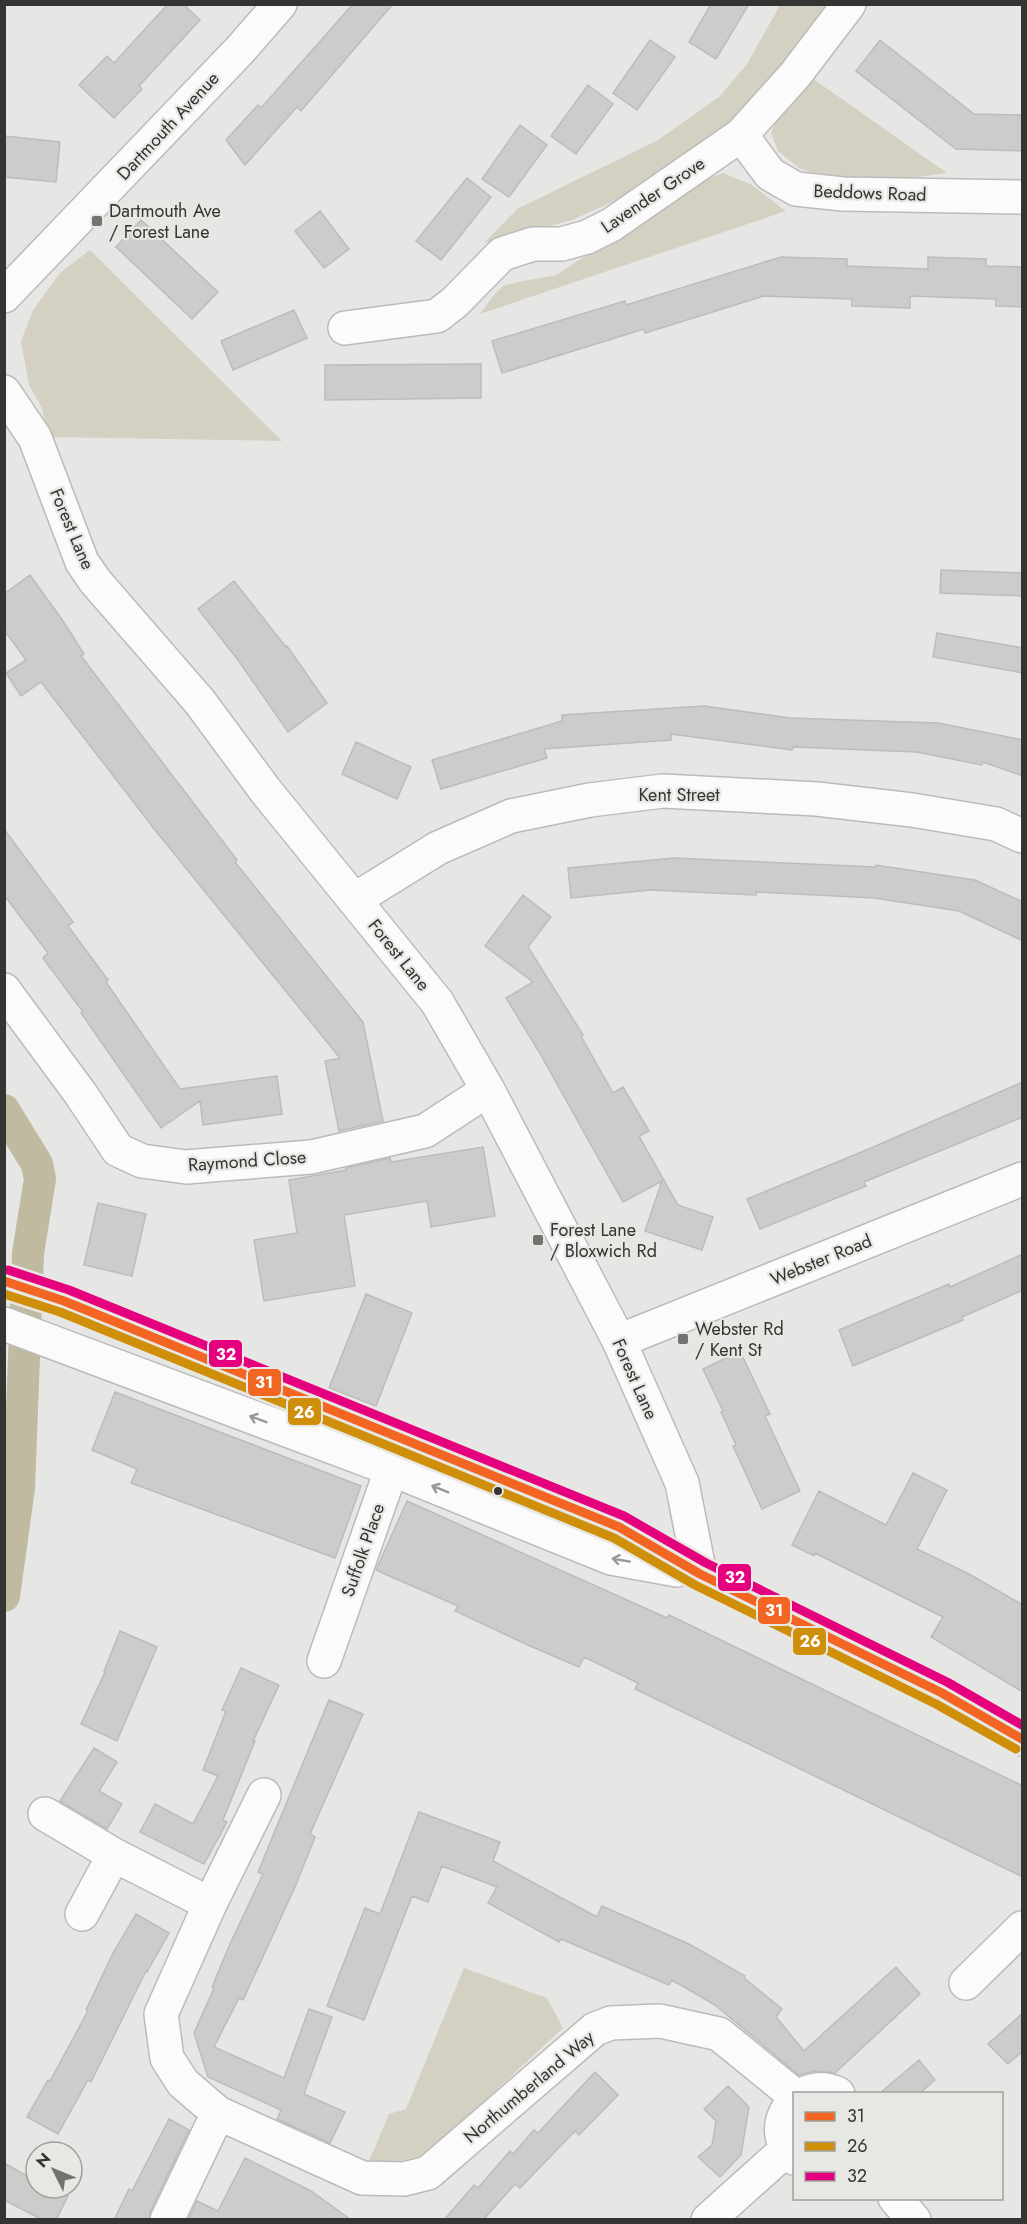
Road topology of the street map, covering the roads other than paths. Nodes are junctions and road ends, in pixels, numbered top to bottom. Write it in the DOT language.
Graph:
graph roads {
  1 [pos="280,4"];
  2 [pos="849,4"];
  3 [pos="741,135"];
  4 [pos="1023,196"];
  5 [pos="8,284"];
  6 [pos="345,328"];
  7 [pos="4,392"];
  8 [pos="1023,836"];
  9 [pos="354,900"];
  10 [pos="4,990"];
  11 [pos="488,1090"];
  12 [pos="1023,1179"];
  13 [pos="4,1281"];
  14 [pos="4,1324"];
  15 [pos="619,1341"];
  16 [pos="213,1361"];
  17 [pos="201,1397"];
  18 [pos="402,1438"];
  19 [pos="391,1469"];
  20 [pos="700,1574"];
  21 [pos="324,1661"];
  22 [pos="1023,1739"];
  23 [pos="264,1795"];
  24 [pos="45,1814"];
  25 [pos="114,1855"];
  26 [pos="210,1904"];
  27 [pos="82,1914"];
  28 [pos="1023,1928"];
  29 [pos="966,1983"];
  30 [pos="808,2092"];
  31 [pos="834,2092"];
  32 [pos="793,2096"];
  33 [pos="793,2101"];
  34 [pos="218,2113"];
  35 [pos="791,2154"];
  36 [pos="896,2200"];
  37 [pos="167,2220"];
  38 [pos="708,2220"];
  39 [pos="914,2220"];
  1 -- 5 [label="street, Dartmouth Avenue"];
  2 -- 3 [label="street, Lavender Grove"];
  3 -- 4 [label="street, Beddows Road"];
  3 -- 6 [label="street, Lavender Grove"];
  7 -- 9 [label="street, Forest Lane"];
  8 -- 9 [label="street, Kent Street"];
  9 -- 11 [label="street, Forest Lane"];
  10 -- 11 [label="street, Raymond Close"];
  11 -- 15 [label="street, Forest Lane"];
  12 -- 15 [label="street, Webster Road"];
  13 -- 16 [label="street"];
  14 -- 17 [label="street"];
  15 -- 20 [label="street, Forest Lane"];
  16 -- 17 [label="street"];
  16 -- 18 [label="street"];
  19 -- 17 [label="street, one-way"];
  18 -- 19 [label="street, Suffolk Place"];
  18 -- 20 [label="street"];
  20 -- 19 [label="street, one-way"];
  19 -- 21 [label="street, Suffolk Place"];
  20 -- 22 [label="street"];
  23 -- 26 [label="street"];
  24 -- 25 [label="street"];
  25 -- 26 [label="street"];
  25 -- 27 [label="street"];
  26 -- 34 [label="street"];
  28 -- 29 [label="street"];
  30 -- 31 [label="street"];
  32 -- 34 [label="street, Northumberland Way"];
  33 -- 35 [label="street"];
  34 -- 37 [label="street"];
  35 -- 38 [label="street"];
  36 -- 39 [label="street"];
}
